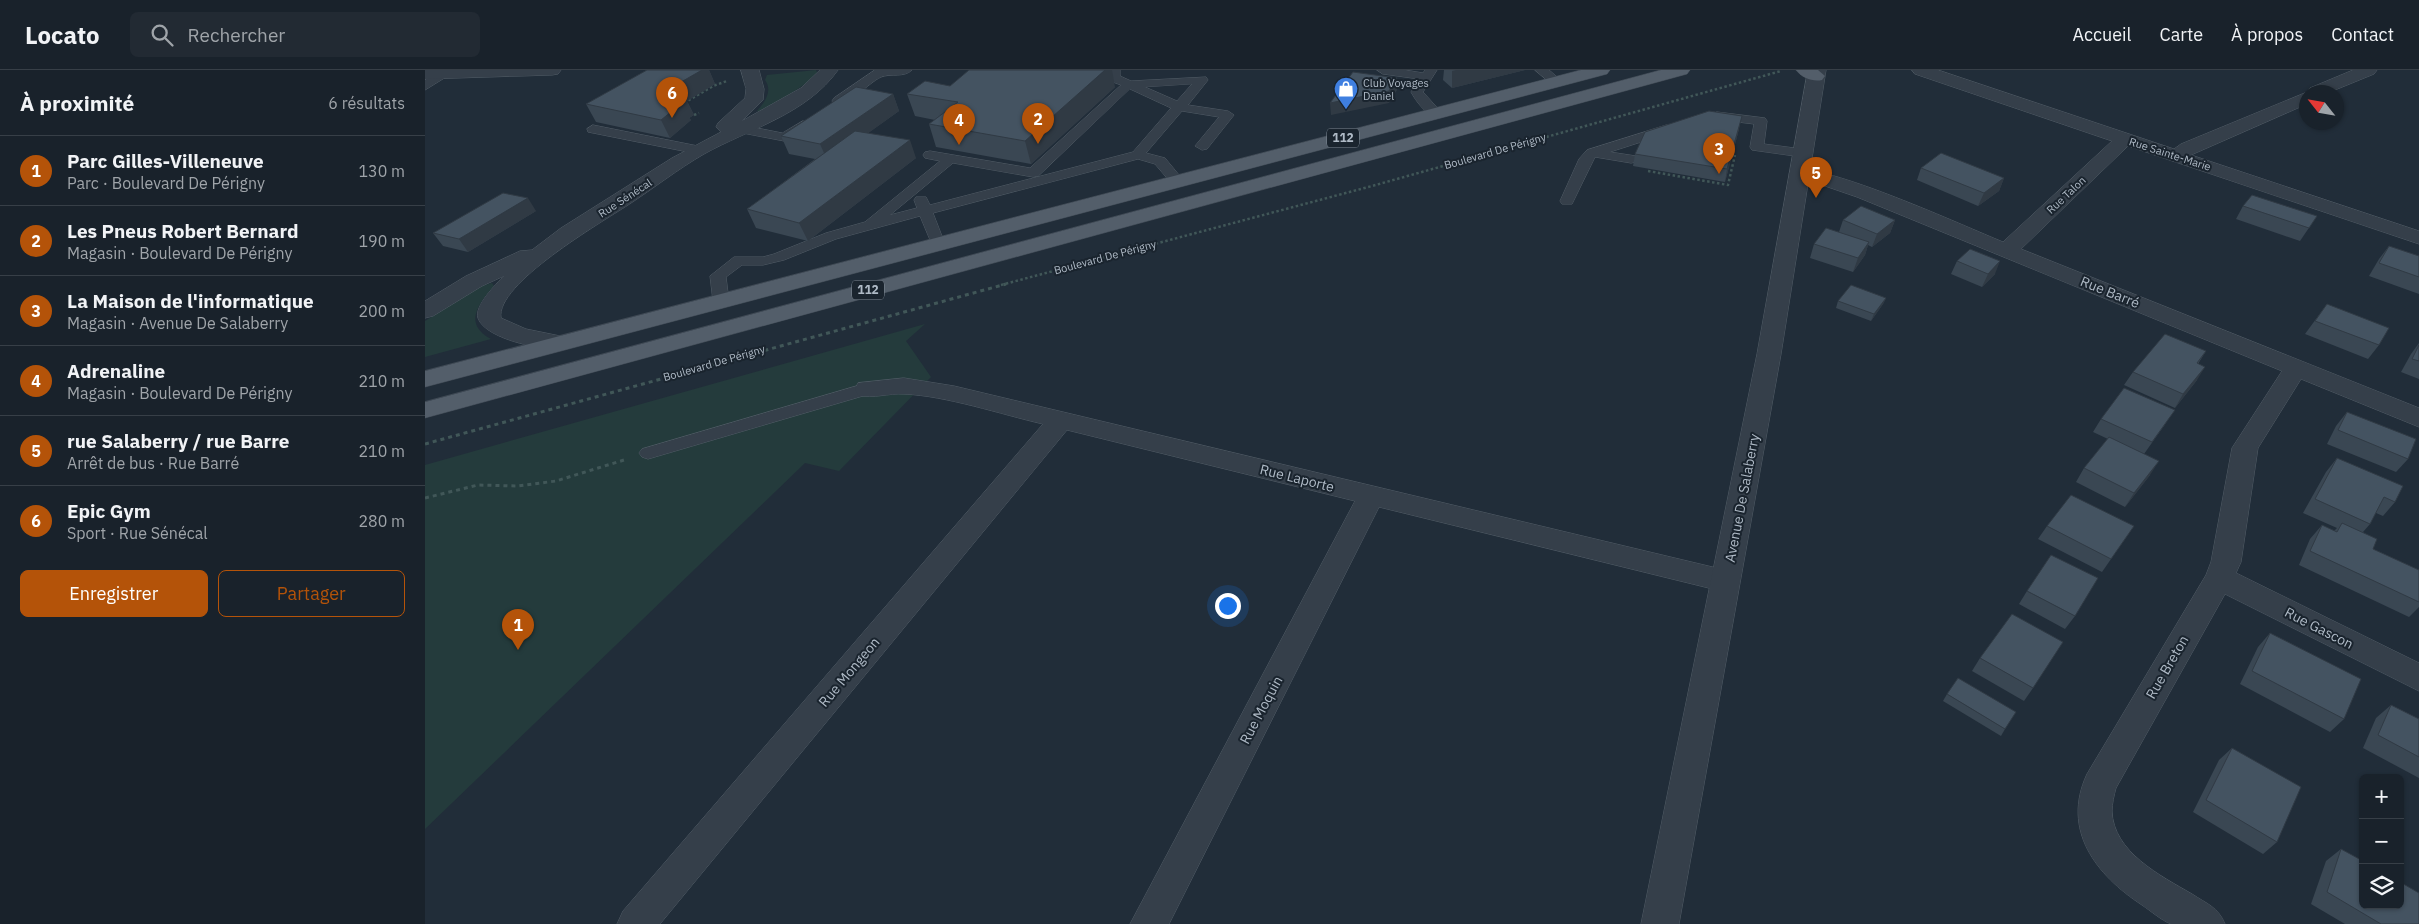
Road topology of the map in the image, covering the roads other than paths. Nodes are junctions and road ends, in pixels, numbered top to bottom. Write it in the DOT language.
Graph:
graph roads {
  1 [pos="536,70"];
  2 [pos="552,70"];
  3 [pos="750,70"];
  4 [pos="829,70"];
  5 [pos="906,70"];
  6 [pos="1114,70"];
  7 [pos="1383,70"];
  8 [pos="1541,70"];
  9 [pos="1601,70"];
  10 [pos="1681,70"];
  11 [pos="1921,70"];
  12 [pos="2368,70"];
  13 [pos="483,71"];
  14 [pos="1813,72"];
  15 [pos="1428,73"];
  16 [pos="433,74"];
  17 [pos="1557,82"];
  18 [pos="1129,84"];
  19 [pos="2333,85"];
  20 [pos="425,86"];
  21 [pos="2299,100"];
  22 [pos="1179,108"];
  23 [pos="1437,113"];
  24 [pos="1703,118"];
  25 [pos="1676,126"];
  26 [pos="734,128"];
  27 [pos="593,129"];
  28 [pos="2125,139"];
  29 [pos="1203,146"];
  30 [pos="697,150"];
  31 [pos="1591,153"];
  32 [pos="1138,155"];
  33 [pos="930,156"];
  34 [pos="2177,156"];
  35 [pos="950,159"];
  36 [pos="1631,159"];
  37 [pos="1801,164"];
  38 [pos="1035,177"];
  39 [pos="1177,181"];
  40 [pos="916,187"];
  41 [pos="1567,201"];
  42 [pos="925,210"];
  43 [pos="870,225"];
  44 [pos="2419,238"];
  45 [pos="938,244"];
  46 [pos="552,245"];
  47 [pos="2007,250"];
  48 [pos="721,301"];
  49 [pos="425,311"];
  50 [pos="562,343"];
  51 [pos="2295,368"];
  52 [pos="425,379"];
  53 [pos="867,388"];
  54 [pos="425,410"];
  55 [pos="2419,418"];
  56 [pos="1061,420"];
  57 [pos="649,453"];
  58 [pos="1371,496"];
  59 [pos="2219,578"];
  60 [pos="1725,581"];
  61 [pos="2419,678"];
  62 [pos="636,924"];
  63 [pos="1149,924"];
  64 [pos="1660,924"];
  65 [pos="2206,924"];
  1 -- 2 [label="street"];
  1 -- 13 [label="street"];
  3 -- 26 [label="street, Rue Sénécal"];
  4 -- 26 [label="street, Rue Sénécal"];
  5 -- 26 [label="lane"];
  6 -- 18 [label="lane"];
  7 -- 15 [label="lane"];
  8 -- 17 [label="lane"];
  9 -- 17 [label="main road, 112"];
  10 -- 54 [label="main road, 112"];
  11 -- 28 [label="street, Rue Sainte-Marie"];
  12 -- 19 [label="street"];
  13 -- 16 [label="street"];
  14 -- 37 [label="street, Avenue De Salaberry"];
  15 -- 23 [label="lane"];
  16 -- 20 [label="lane"];
  17 -- 23 [label="main road, 112"];
  18 -- 22 [label="lane"];
  18 -- 22 [label="lane"];
  18 -- 38 [label="lane"];
  21 -- 34 [label="street"];
  22 -- 29 [label="lane"];
  22 -- 32 [label="lane"];
  23 -- 39 [label="main road, 112"];
  24 -- 37 [label="lane"];
  25 -- 31 [label="lane"];
  26 -- 30 [label="street, Rue Sénécal"];
  27 -- 30 [label="lane"];
  28 -- 34 [label="street, Rue Sainte-Marie"];
  28 -- 47 [label="street, Rue Talon"];
  30 -- 46 [label="street, Rue Sénécal"];
  31 -- 36 [label="lane"];
  31 -- 41 [label="lane"];
  32 -- 38 [label="lane"];
  32 -- 39 [label="lane"];
  33 -- 35 [label="lane"];
  34 -- 44 [label="street, Rue Sainte-Marie"];
  35 -- 38 [label="lane"];
  35 -- 40 [label="lane"];
  37 -- 47 [label="street, Rue Barré"];
  37 -- 60 [label="street, Avenue De Salaberry"];
  38 -- 42 [label="lane"];
  39 -- 45 [label="main road, 112"];
  40 -- 42 [label="lane"];
  40 -- 43 [label="lane"];
  42 -- 43 [label="lane"];
  42 -- 45 [label="lane"];
  43 -- 48 [label="lane"];
  45 -- 48 [label="main road, 112"];
  46 -- 49 [label="street, Rue Sénécal"];
  46 -- 50 [label="street, Rue Sénécal"];
  47 -- 51 [label="street, Rue Barré"];
  48 -- 50 [label="main road, 112"];
  50 -- 52 [label="main road, 112"];
  51 -- 55 [label="street, Rue Barré"];
  51 -- 59 [label="street, Rue Breton"];
  53 -- 56 [label="street, Rue Laporte"];
  53 -- 57 [label="lane"];
  56 -- 58 [label="street, Rue Laporte"];
  56 -- 62 [label="street, Rue Mongeon"];
  58 -- 60 [label="street, Rue Laporte"];
  58 -- 63 [label="street, Rue Moquin"];
  59 -- 61 [label="street, Rue Gascon"];
  59 -- 65 [label="street, Rue Breton"];
  60 -- 64 [label="street, Avenue De Salaberry"];
}
